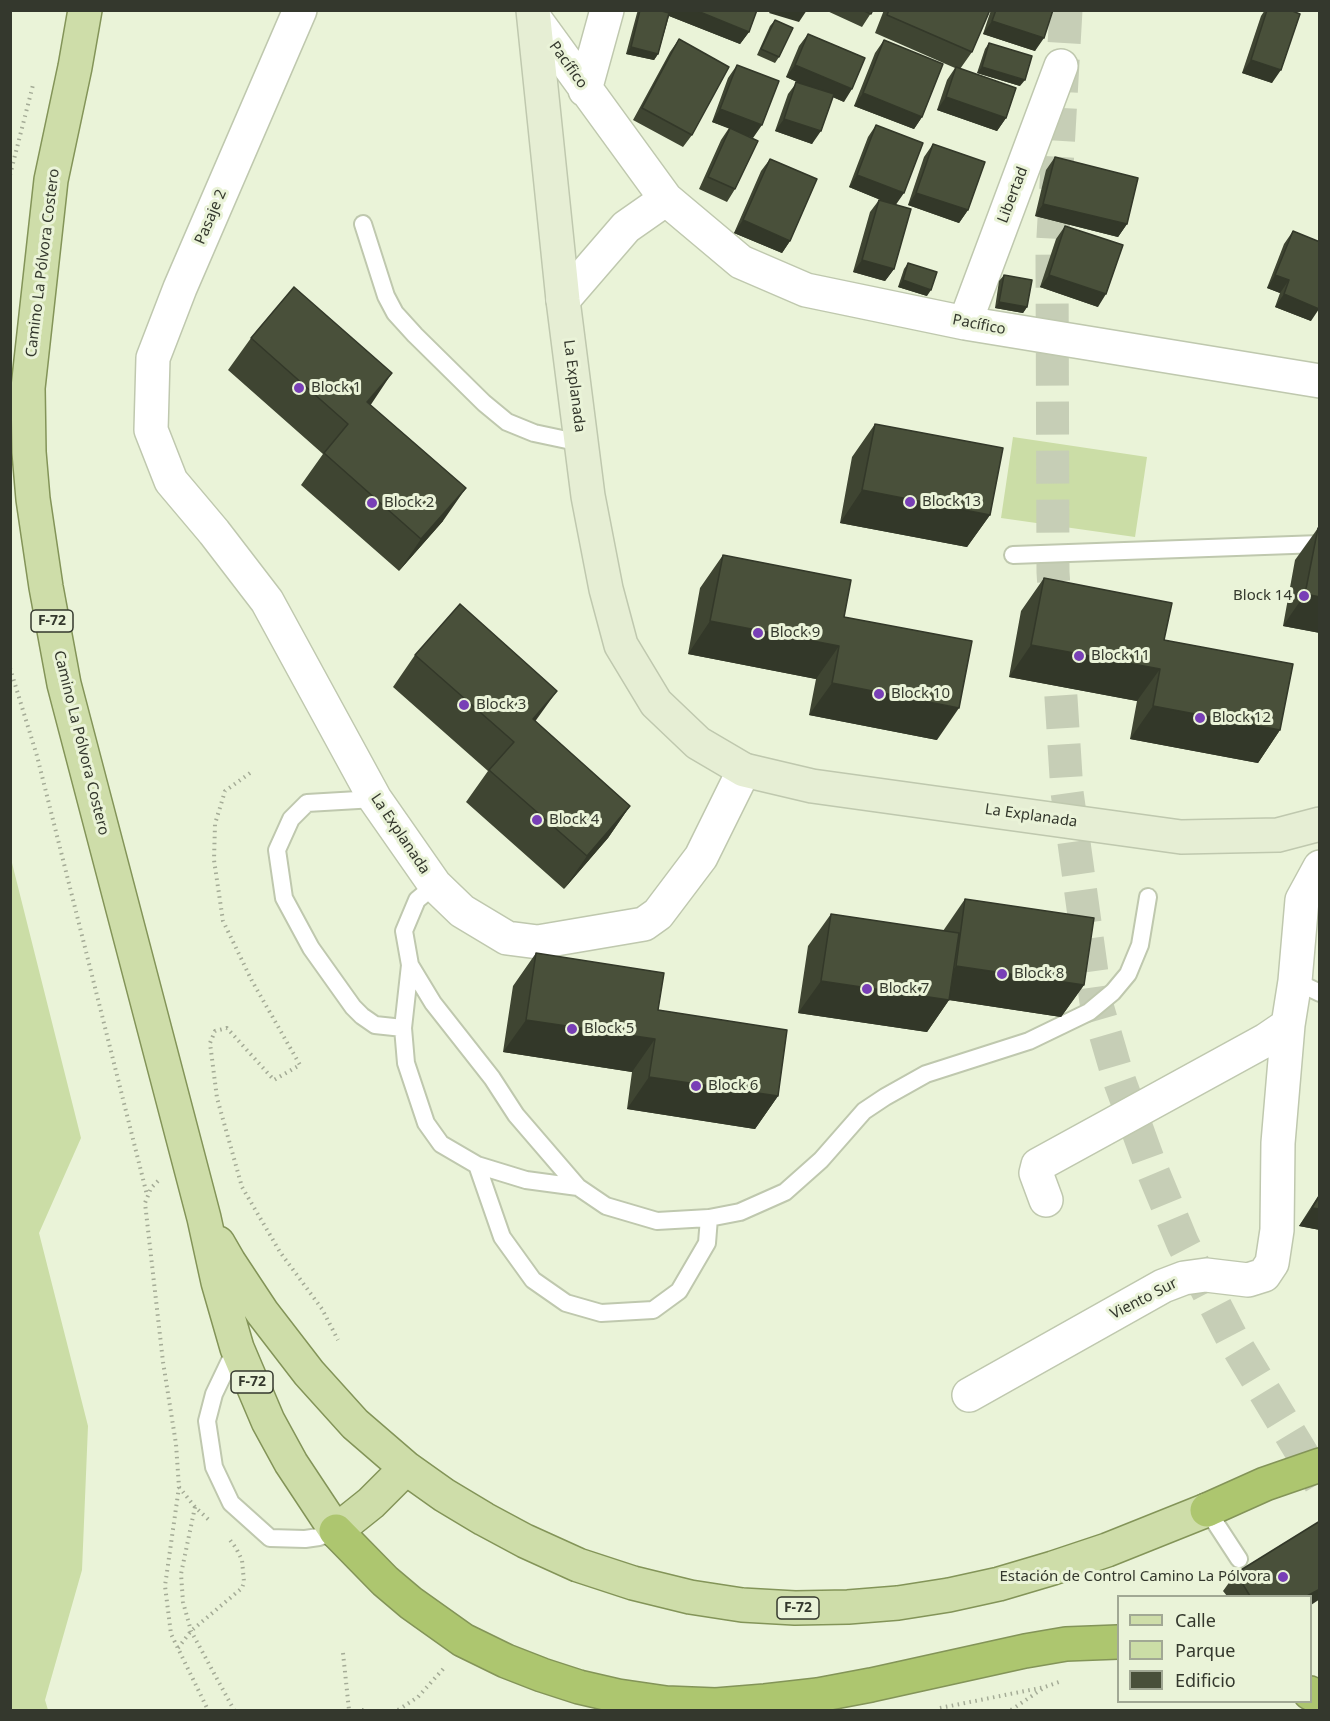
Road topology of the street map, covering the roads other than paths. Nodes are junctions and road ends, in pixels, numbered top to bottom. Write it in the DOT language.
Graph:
graph roads {
  1 [pos="85,10"];
  2 [pos="300,10"];
  3 [pos="607,10"];
  4 [pos="534,15"];
  5 [pos="1061,66"];
  6 [pos="585,90"];
  7 [pos="666,199"];
  8 [pos="363,224"];
  9 [pos="563,300"];
  10 [pos="965,323"];
  11 [pos="1320,381"];
  12 [pos="151,430"];
  13 [pos="581,443"];
  14 [pos="1320,544"];
  15 [pos="1013,555"];
  16 [pos="744,770"];
  17 [pos="375,799"];
  18 [pos="1320,824"];
  19 [pos="1320,867"];
  20 [pos="435,885"];
  21 [pos="1148,897"];
  22 [pos="410,966"];
  23 [pos="1308,987"];
  24 [pos="1288,1025"];
  25 [pos="403,1028"];
  26 [pos="477,1165"];
  27 [pos="578,1187"];
  28 [pos="1046,1200"];
  29 [pos="204,1218"];
  30 [pos="709,1218"];
  31 [pos="237,1348"];
  32 [pos="969,1395"];
  33 [pos="1320,1465"];
  34 [pos="406,1468"];
  35 [pos="1207,1510"];
  36 [pos="336,1531"];
  37 [pos="1239,1559"];
  38 [pos="1117,1642"];
  1 -- 29 [label="main road, Camino La Pólvora Costero / F-72"];
  2 -- 12 [label="street, Pasaje 2"];
  3 -- 6 [label="street"];
  4 -- 6 [label="street, Pacífico"];
  4 -- 9 [label="street, La Explanada"];
  5 -- 10 [label="street, Libertad"];
  6 -- 7 [label="street, Pacífico"];
  7 -- 9 [label="street"];
  7 -- 10 [label="street, Pacífico"];
  8 -- 13 [label="lane"];
  9 -- 13 [label="street, La Explanada"];
  10 -- 11 [label="street, Pacífico"];
  12 -- 17 [label="street, La Explanada"];
  13 -- 16 [label="street, La Explanada"];
  14 -- 15 [label="lane"];
  16 -- 18 [label="street, La Explanada"];
  16 -- 20 [label="street, La Explanada"];
  17 -- 20 [label="street, La Explanada"];
  17 -- 25 [label="lane"];
  19 -- 23 [label="street, Viento Sur"];
  20 -- 22 [label="lane"];
  21 -- 30 [label="lane"];
  22 -- 25 [label="lane"];
  22 -- 27 [label="lane"];
  23 -- 24 [label="street, Viento Sur"];
  24 -- 28 [label="street"];
  24 -- 32 [label="street, Viento Sur"];
  25 -- 26 [label="lane"];
  26 -- 27 [label="lane"];
  26 -- 30 [label="lane"];
  27 -- 30 [label="lane"];
  29 -- 31 [label="main road, Camino La Pólvora Costero / F-72"];
  29 -- 34 [label="main road, Camino La Pólvora Costero / F-72"];
  31 -- 36 [label="main road, Camino La Pólvora Costero / F-72"];
  31 -- 36 [label="lane"];
  33 -- 35 [label="highway"];
  34 -- 35 [label="main road, Camino La Pólvora Costero / F-72"];
  34 -- 36 [label="main road"];
  35 -- 37 [label="lane"];
  36 -- 38 [label="highway"];
}
